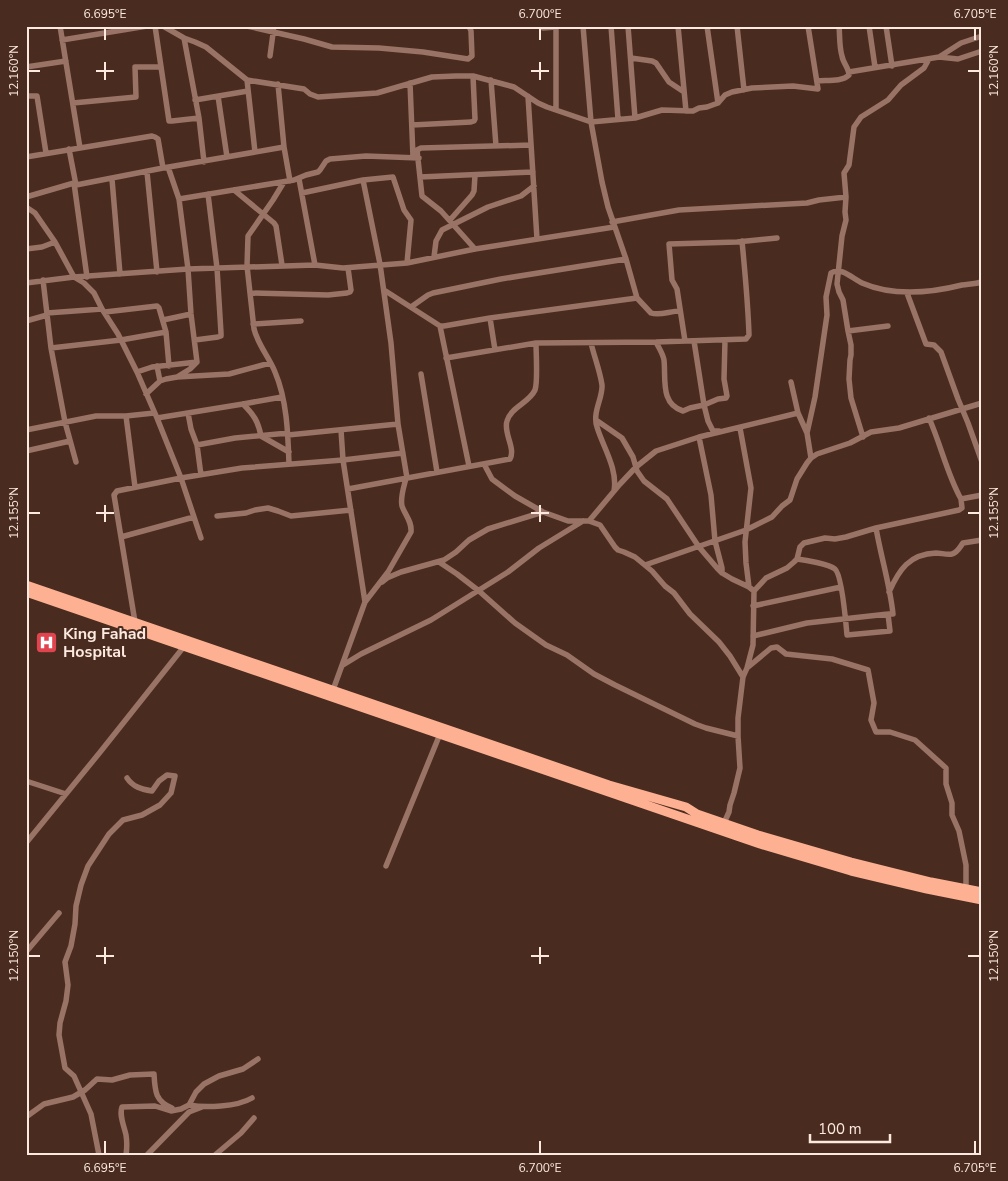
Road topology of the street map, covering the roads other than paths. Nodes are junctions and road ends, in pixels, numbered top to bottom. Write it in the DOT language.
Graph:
graph roads {
  1 [pos="60,26"];
  2 [pos="147,26"];
  3 [pos="155,26"];
  4 [pos="163,26"];
  5 [pos="247,26"];
  6 [pos="469,26"];
  7 [pos="541,26"];
  8 [pos="583,26"];
  9 [pos="611,26"];
  10 [pos="628,26"];
  11 [pos="678,26"];
  12 [pos="708,26"];
  13 [pos="737,26"];
  14 [pos="808,26"];
  15 [pos="839,26"];
  16 [pos="869,26"];
  17 [pos="886,26"];
  18 [pos="556,27"];
  19 [pos="274,29"];
  20 [pos="982,36"];
  21 [pos="184,38"];
  22 [pos="62,40"];
  23 [pos="982,51"];
  24 [pos="270,56"];
  25 [pos="938,57"];
  26 [pos="631,58"];
  27 [pos="929,59"];
  28 [pos="66,61"];
  29 [pos="27,65"];
  30 [pos="892,66"];
  31 [pos="160,67"];
  32 [pos="875,67"];
  33 [pos="849,72"];
  34 [pos="474,76"];
  35 [pos="247,80"];
  36 [pos="491,80"];
  37 [pos="817,81"];
  38 [pos="410,83"];
  39 [pos="278,84"];
  40 [pos="744,90"];
  41 [pos="248,91"];
  42 [pos="684,92"];
  43 [pos="26,96"];
  44 [pos="218,96"];
  45 [pos="528,96"];
  46 [pos="195,100"];
  47 [pos="73,104"];
  48 [pos="718,104"];
  49 [pos="556,110"];
  50 [pos="686,111"];
  51 [pos="199,118"];
  52 [pos="636,118"];
  53 [pos="618,119"];
  54 [pos="591,122"];
  55 [pos="412,125"];
  56 [pos="531,145"];
  57 [pos="496,146"];
  58 [pos="284,147"];
  59 [pos="80,148"];
  60 [pos="69,149"];
  61 [pos="255,152"];
  62 [pos="46,153"];
  63 [pos="26,157"];
  64 [pos="227,158"];
  65 [pos="416,158"];
  66 [pos="204,162"];
  67 [pos="166,168"];
  68 [pos="147,172"];
  69 [pos="533,172"];
  70 [pos="475,175"];
  71 [pos="420,177"];
  72 [pos="112,179"];
  73 [pos="299,179"];
  74 [pos="363,180"];
  75 [pos="287,182"];
  76 [pos="75,184"];
  77 [pos="534,186"];
  78 [pos="234,190"];
  79 [pos="302,192"];
  80 [pos="208,194"];
  81 [pos="26,196"];
  82 [pos="846,197"];
  83 [pos="179,198"];
  84 [pos="26,207"];
  85 [pos="35,213"];
  86 [pos="263,214"];
  87 [pos="26,215"];
  88 [pos="452,222"];
  89 [pos="613,224"];
  90 [pos="777,238"];
  91 [pos="537,239"];
  92 [pos="742,241"];
  93 [pos="56,242"];
  94 [pos="26,249"];
  95 [pos="475,249"];
  96 [pos="434,257"];
  97 [pos="626,259"];
  98 [pos="407,263"];
  99 [pos="380,264"];
  100 [pos="315,265"];
  101 [pos="248,266"];
  102 [pos="282,266"];
  103 [pos="218,268"];
  104 [pos="348,268"];
  105 [pos="188,269"];
  106 [pos="839,270"];
  107 [pos="157,272"];
  108 [pos="120,274"];
  109 [pos="87,276"];
  110 [pos="74,278"];
  111 [pos="43,280"];
  112 [pos="982,282"];
  113 [pos="26,283"];
  114 [pos="384,290"];
  115 [pos="250,293"];
  116 [pos="908,293"];
  117 [pos="637,298"];
  118 [pos="411,307"];
  119 [pos="103,311"];
  120 [pos="680,311"];
  121 [pos="47,314"];
  122 [pos="191,314"];
  123 [pos="490,318"];
  124 [pos="162,320"];
  125 [pos="26,321"];
  126 [pos="301,321"];
  127 [pos="254,324"];
  128 [pos="440,326"];
  129 [pos="888,326"];
  130 [pos="848,331"];
  131 [pos="166,332"];
  132 [pos="121,340"];
  133 [pos="195,340"];
  134 [pos="725,340"];
  135 [pos="685,341"];
  136 [pos="694,341"];
  137 [pos="656,342"];
  138 [pos="591,343"];
  139 [pos="536,344"];
  140 [pos="51,348"];
  141 [pos="494,350"];
  142 [pos="446,358"];
  143 [pos="197,362"];
  144 [pos="270,363"];
  145 [pos="157,366"];
  146 [pos="169,366"];
  147 [pos="137,372"];
  148 [pos="421,374"];
  149 [pos="177,377"];
  150 [pos="160,381"];
  151 [pos="791,382"];
  152 [pos="146,394"];
  153 [pos="282,396"];
  154 [pos="243,404"];
  155 [pos="982,404"];
  156 [pos="704,405"];
  157 [pos="962,410"];
  158 [pos="188,413"];
  159 [pos="798,413"];
  160 [pos="155,415"];
  161 [pos="126,416"];
  162 [pos="929,418"];
  163 [pos="596,420"];
  164 [pos="65,422"];
  165 [pos="398,424"];
  166 [pos="740,428"];
  167 [pos="26,430"];
  168 [pos="341,430"];
  169 [pos="732,430"];
  170 [pos="807,432"];
  171 [pos="288,434"];
  172 [pos="261,436"];
  173 [pos="863,437"];
  174 [pos="699,438"];
  175 [pos="70,441"];
  176 [pos="197,444"];
  177 [pos="26,451"];
  178 [pos="288,452"];
  179 [pos="403,453"];
  180 [pos="811,458"];
  181 [pos="343,460"];
  182 [pos="76,462"];
  183 [pos="982,462"];
  184 [pos="289,464"];
  185 [pos="484,464"];
  186 [pos="469,466"];
  187 [pos="636,467"];
  188 [pos="437,472"];
  189 [pos="201,475"];
  190 [pos="181,478"];
  191 [pos="407,478"];
  192 [pos="135,487"];
  193 [pos="348,489"];
  194 [pos="613,493"];
  195 [pos="982,495"];
  196 [pos="960,499"];
  197 [pos="351,510"];
  198 [pos="543,512"];
  199 [pos="217,516"];
  200 [pos="194,517"];
  201 [pos="587,521"];
  202 [pos="876,528"];
  203 [pos="746,530"];
  204 [pos="121,537"];
  205 [pos="201,538"];
  206 [pos="982,540"];
  207 [pos="715,541"];
  208 [pos="699,546"];
  209 [pos="796,559"];
  210 [pos="439,562"];
  211 [pos="645,565"];
  212 [pos="722,573"];
  213 [pos="26,585"];
  214 [pos="377,586"];
  215 [pos="841,587"];
  216 [pos="751,589"];
  217 [pos="479,591"];
  218 [pos="26,592"];
  219 [pos="889,592"];
  220 [pos="366,602"];
  221 [pos="753,606"];
  222 [pos="888,614"];
  223 [pos="845,618"];
  224 [pos="135,622"];
  225 [pos="753,636"];
  226 [pos="186,643"];
  227 [pos="343,665"];
  228 [pos="747,668"];
  229 [pos="743,677"];
  230 [pos="333,690"];
  231 [pos="440,734"];
  232 [pos="738,736"];
  233 [pos="127,778"];
  234 [pos="26,781"];
  235 [pos="33,783"];
  236 [pos="26,785"];
  237 [pos="66,794"];
  238 [pos="724,823"];
  239 [pos="26,843"];
  240 [pos="386,866"];
  241 [pos="966,889"];
  242 [pos="982,892"];
  243 [pos="982,900"];
  244 [pos="59,913"];
  245 [pos="26,952"];
  246 [pos="258,1059"];
  247 [pos="81,1092"];
  248 [pos="252,1098"];
  249 [pos="189,1105"];
  250 [pos="202,1108"];
  251 [pos="182,1109"];
  252 [pos="26,1117"];
  253 [pos="254,1118"];
  254 [pos="99,1155"];
  255 [pos="126,1155"];
  256 [pos="147,1155"];
  257 [pos="215,1155"];
  1 -- 22 [label="street"];
  2 -- 22 [label="street"];
  3 -- 31 [label="street"];
  4 -- 21 [label="street"];
  5 -- 19 [label="street"];
  6 -- 19 [label="street"];
  7 -- 18 [label="street"];
  8 -- 54 [label="street"];
  9 -- 53 [label="street"];
  10 -- 26 [label="street"];
  11 -- 42 [label="street"];
  12 -- 48 [label="street"];
  13 -- 40 [label="street"];
  14 -- 37 [label="street"];
  15 -- 33 [label="street"];
  16 -- 32 [label="street"];
  17 -- 30 [label="street"];
  18 -- 49 [label="street"];
  19 -- 24 [label="street"];
  20 -- 25 [label="street"];
  21 -- 35 [label="street"];
  21 -- 46 [label="street"];
  22 -- 28 [label="street"];
  23 -- 25 [label="street"];
  25 -- 27 [label="street"];
  26 -- 42 [label="street"];
  26 -- 52 [label="street"];
  27 -- 30 [label="street"];
  27 -- 82 [label="street"];
  28 -- 29 [label="street"];
  28 -- 47 [label="street"];
  30 -- 32 [label="street"];
  31 -- 47 [label="street"];
  31 -- 51 [label="street"];
  32 -- 33 [label="street"];
  33 -- 37 [label="street"];
  34 -- 36 [label="street"];
  34 -- 38 [label="street"];
  34 -- 55 [label="street"];
  35 -- 39 [label="street"];
  35 -- 41 [label="street"];
  36 -- 45 [label="street"];
  36 -- 57 [label="street"];
  37 -- 40 [label="street"];
  38 -- 39 [label="street"];
  38 -- 55 [label="street"];
  39 -- 58 [label="street"];
  40 -- 48 [label="street"];
  41 -- 44 [label="street"];
  41 -- 61 [label="street"];
  42 -- 50 [label="street"];
  43 -- 62 [label="street"];
  44 -- 46 [label="street"];
  44 -- 64 [label="street"];
  45 -- 49 [label="street"];
  45 -- 56 [label="street"];
  46 -- 51 [label="street"];
  47 -- 59 [label="street"];
  48 -- 50 [label="street"];
  49 -- 54 [label="street"];
  50 -- 52 [label="street"];
  51 -- 66 [label="street"];
  52 -- 53 [label="street"];
  53 -- 54 [label="street"];
  54 -- 89 [label="street"];
  55 -- 65 [label="street"];
  56 -- 57 [label="street"];
  56 -- 69 [label="street"];
  57 -- 65 [label="street"];
  58 -- 61 [label="street"];
  58 -- 75 [label="street"];
  59 -- 60 [label="street"];
  59 -- 67 [label="street"];
  60 -- 62 [label="street"];
  60 -- 76 [label="street"];
  61 -- 64 [label="street"];
  62 -- 63 [label="street"];
  64 -- 66 [label="street"];
  65 -- 71 [label="street"];
  65 -- 73 [label="street"];
  66 -- 67 [label="street"];
  67 -- 68 [label="street"];
  67 -- 83 [label="street"];
  68 -- 72 [label="street"];
  68 -- 107 [label="street"];
  69 -- 70 [label="street"];
  69 -- 77 [label="street"];
  70 -- 71 [label="street"];
  70 -- 88 [label="street"];
  71 -- 88 [label="street"];
  72 -- 76 [label="street"];
  72 -- 108 [label="street"];
  73 -- 75 [label="street"];
  73 -- 79 [label="street"];
  74 -- 79 [label="street"];
  74 -- 98 [label="street"];
  74 -- 99 [label="street"];
  75 -- 78 [label="street"];
  75 -- 86 [label="street"];
  76 -- 81 [label="street"];
  76 -- 109 [label="street"];
  77 -- 88 [label="street"];
  77 -- 91 [label="street"];
  78 -- 80 [label="street"];
  78 -- 86 [label="street"];
  79 -- 100 [label="street"];
  80 -- 83 [label="street"];
  80 -- 103 [label="street"];
  82 -- 89 [label="street"];
  82 -- 106 [label="street"];
  83 -- 105 [label="street"];
  84 -- 85 [label="street"];
  85 -- 87 [label="street"];
  85 -- 93 [label="street"];
  86 -- 101 [label="street"];
  86 -- 102 [label="street"];
  88 -- 95 [label="street"];
  88 -- 96 [label="street"];
  89 -- 91 [label="street"];
  89 -- 97 [label="street"];
  90 -- 92 [label="street"];
  91 -- 95 [label="street"];
  92 -- 120 [label="street"];
  92 -- 134 [label="street"];
  93 -- 94 [label="street"];
  93 -- 110 [label="street"];
  95 -- 96 [label="street"];
  96 -- 98 [label="street"];
  97 -- 117 [label="street"];
  97 -- 118 [label="street"];
  98 -- 99 [label="street"];
  99 -- 104 [label="street"];
  99 -- 114 [label="street"];
  100 -- 102 [label="street"];
  100 -- 104 [label="street"];
  101 -- 102 [label="street"];
  101 -- 103 [label="street"];
  101 -- 115 [label="street"];
  103 -- 105 [label="street"];
  103 -- 133 [label="street"];
  104 -- 115 [label="street"];
  105 -- 107 [label="street"];
  105 -- 122 [label="street"];
  106 -- 116 [label="street"];
  106 -- 130 [label="street"];
  106 -- 170 [label="street"];
  107 -- 108 [label="street"];
  108 -- 109 [label="street"];
  109 -- 110 [label="street"];
  110 -- 111 [label="street"];
  110 -- 119 [label="street"];
  111 -- 113 [label="street"];
  111 -- 121 [label="street"];
  112 -- 116 [label="street"];
  114 -- 118 [label="street"];
  114 -- 165 [label="street"];
  115 -- 127 [label="street"];
  116 -- 157 [label="street"];
  117 -- 120 [label="street"];
  117 -- 123 [label="street"];
  118 -- 128 [label="street"];
  119 -- 121 [label="street"];
  119 -- 124 [label="street"];
  119 -- 132 [label="street"];
  120 -- 135 [label="street"];
  121 -- 125 [label="street"];
  121 -- 140 [label="street"];
  122 -- 124 [label="street"];
  122 -- 133 [label="street"];
  123 -- 128 [label="street"];
  123 -- 141 [label="street"];
  124 -- 131 [label="street"];
  126 -- 127 [label="street"];
  127 -- 144 [label="street"];
  128 -- 142 [label="street"];
  129 -- 130 [label="street"];
  130 -- 173 [label="street"];
  131 -- 132 [label="street"];
  131 -- 146 [label="street"];
  132 -- 140 [label="street"];
  132 -- 147 [label="street"];
  133 -- 143 [label="street"];
  134 -- 136 [label="street"];
  134 -- 156 [label="street"];
  135 -- 136 [label="street"];
  135 -- 137 [label="street"];
  136 -- 156 [label="street"];
  137 -- 138 [label="street"];
  137 -- 156 [label="street"];
  138 -- 139 [label="street"];
  138 -- 163 [label="street"];
  139 -- 141 [label="street"];
  139 -- 185 [label="street"];
  140 -- 164 [label="street"];
  141 -- 142 [label="street"];
  142 -- 186 [label="street"];
  143 -- 146 [label="street"];
  143 -- 149 [label="street"];
  144 -- 149 [label="street"];
  144 -- 153 [label="street"];
  145 -- 146 [label="street"];
  145 -- 147 [label="street"];
  145 -- 150 [label="street"];
  147 -- 152 [label="street"];
  148 -- 188 [label="street"];
  149 -- 150 [label="street"];
  150 -- 152 [label="street"];
  151 -- 159 [label="street"];
  152 -- 160 [label="street"];
  153 -- 154 [label="street"];
  153 -- 171 [label="street"];
  154 -- 158 [label="street"];
  154 -- 172 [label="street"];
  155 -- 157 [label="street"];
  156 -- 169 [label="street"];
  157 -- 162 [label="street"];
  157 -- 183 [label="street"];
  158 -- 160 [label="street"];
  158 -- 176 [label="street"];
  159 -- 166 [label="street"];
  159 -- 170 [label="street"];
  160 -- 161 [label="street"];
  160 -- 190 [label="street"];
  161 -- 164 [label="street"];
  161 -- 192 [label="street"];
  162 -- 173 [label="street"];
  162 -- 196 [label="street"];
  163 -- 187 [label="street"];
  163 -- 194 [label="street"];
  164 -- 167 [label="street"];
  164 -- 175 [label="street"];
  165 -- 168 [label="street"];
  165 -- 179 [label="street"];
  166 -- 169 [label="street"];
  166 -- 203 [label="street"];
  168 -- 171 [label="street"];
  168 -- 181 [label="street"];
  169 -- 174 [label="street"];
  170 -- 180 [label="street"];
  171 -- 172 [label="street"];
  171 -- 178 [label="street"];
  172 -- 176 [label="street"];
  172 -- 178 [label="street"];
  173 -- 180 [label="street"];
  174 -- 187 [label="street"];
  174 -- 207 [label="street"];
  175 -- 177 [label="street"];
  175 -- 182 [label="street"];
  176 -- 189 [label="street"];
  178 -- 184 [label="street"];
  179 -- 181 [label="street"];
  179 -- 191 [label="street"];
  180 -- 203 [label="street"];
  181 -- 184 [label="street"];
  181 -- 193 [label="street"];
  184 -- 189 [label="street"];
  185 -- 186 [label="street"];
  185 -- 198 [label="street"];
  186 -- 188 [label="street"];
  187 -- 194 [label="street"];
  187 -- 208 [label="street"];
  188 -- 191 [label="street"];
  189 -- 190 [label="street"];
  190 -- 192 [label="street"];
  190 -- 200 [label="street"];
  191 -- 193 [label="street"];
  191 -- 214 [label="street"];
  192 -- 204 [label="street"];
  193 -- 197 [label="street"];
  194 -- 201 [label="street"];
  195 -- 196 [label="street"];
  196 -- 202 [label="street"];
  197 -- 199 [label="street"];
  197 -- 220 [label="street"];
  198 -- 201 [label="street"];
  198 -- 210 [label="street"];
  200 -- 204 [label="street"];
  200 -- 205 [label="street"];
  201 -- 211 [label="street"];
  201 -- 217 [label="street"];
  202 -- 209 [label="street"];
  202 -- 219 [label="street"];
  203 -- 207 [label="street"];
  203 -- 216 [label="street"];
  204 -- 224 [label="street"];
  206 -- 219 [label="street"];
  207 -- 208 [label="street"];
  207 -- 212 [label="street"];
  208 -- 211 [label="street"];
  208 -- 212 [label="street"];
  209 -- 215 [label="street"];
  209 -- 216 [label="street"];
  210 -- 214 [label="street"];
  210 -- 217 [label="street"];
  211 -- 229 [label="street"];
  212 -- 216 [label="street"];
  213 -- 224 [label="main road"];
  214 -- 220 [label="street"];
  215 -- 221 [label="street"];
  215 -- 223 [label="street"];
  216 -- 221 [label="street"];
  217 -- 227 [label="street"];
  217 -- 232 [label="street"];
  218 -- 226 [label="main road"];
  219 -- 222 [label="street"];
  220 -- 227 [label="street"];
  221 -- 225 [label="street"];
  222 -- 223 [label="street"];
  222 -- 223 [label="street"];
  223 -- 225 [label="street"];
  224 -- 226 [label="main road"];
  225 -- 228 [label="street"];
  226 -- 230 [label="main road"];
  226 -- 231 [label="main road"];
  226 -- 237 [label="street"];
  227 -- 230 [label="street"];
  228 -- 229 [label="street"];
  228 -- 241 [label="street"];
  229 -- 232 [label="street"];
  230 -- 238 [label="main road"];
  231 -- 240 [label="street"];
  231 -- 243 [label="main road"];
  232 -- 238 [label="street"];
  233 -- 247 [label="street"];
  234 -- 235 [label="street"];
  235 -- 236 [label="street"];
  235 -- 237 [label="street"];
  237 -- 239 [label="street"];
  238 -- 241 [label="main road"];
  241 -- 242 [label="main road"];
  244 -- 245 [label="street"];
  246 -- 249 [label="street"];
  247 -- 251 [label="street"];
  247 -- 252 [label="street"];
  247 -- 254 [label="street"];
  248 -- 250 [label="street"];
  249 -- 250 [label="street"];
  249 -- 251 [label="street"];
  250 -- 256 [label="street"];
  251 -- 255 [label="street"];
  253 -- 257 [label="street"];
}
